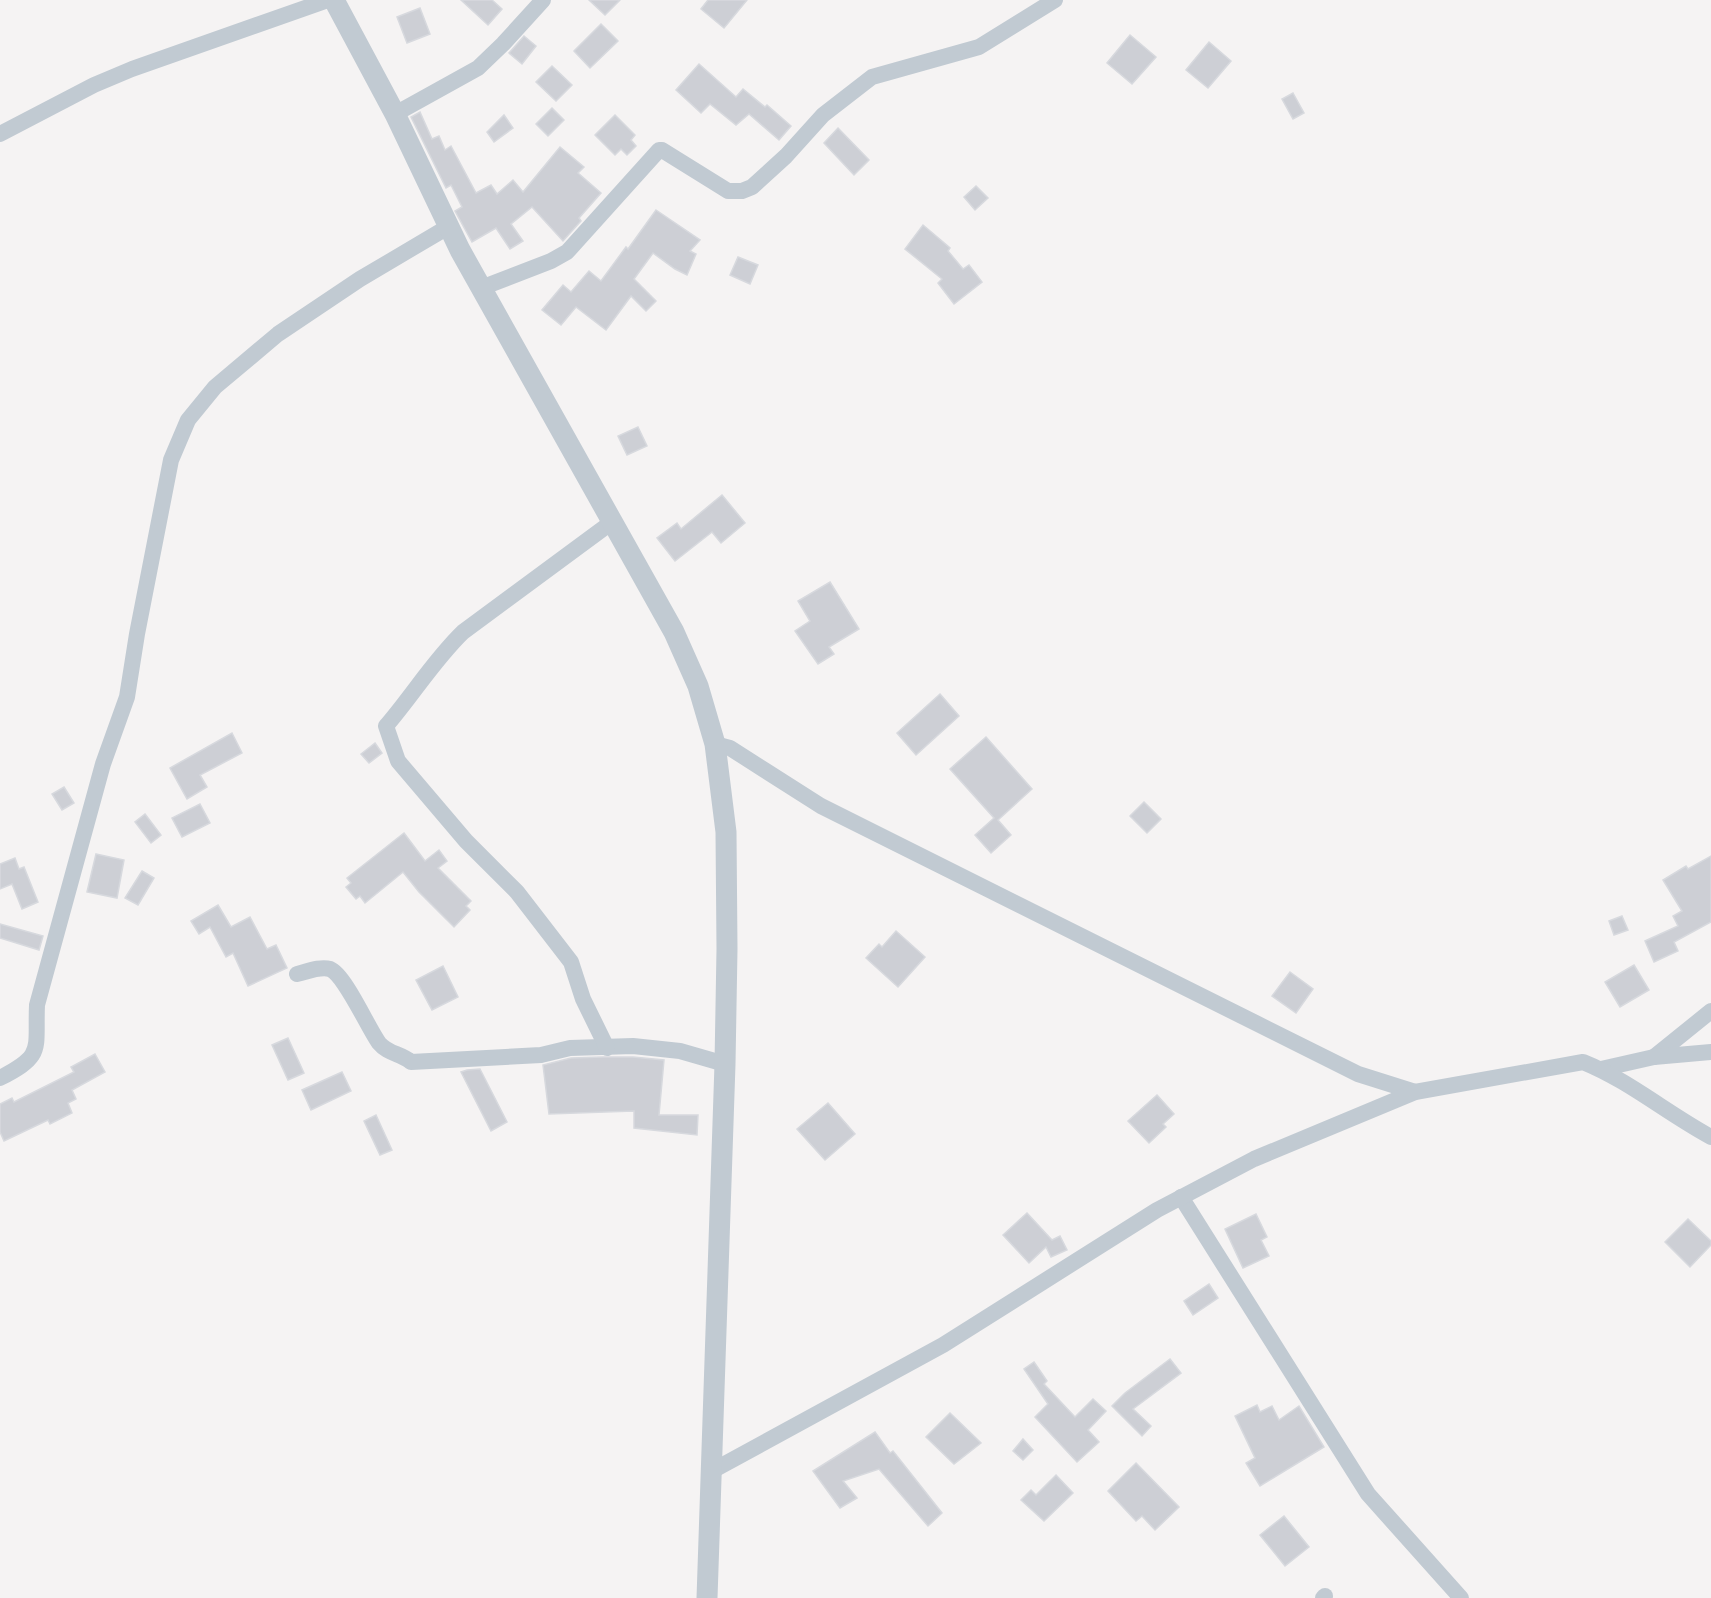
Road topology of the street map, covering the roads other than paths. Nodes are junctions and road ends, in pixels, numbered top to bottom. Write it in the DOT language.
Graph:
graph roads {
  1 [pos="543,0"];
  2 [pos="1054,0"];
  3 [pos="337,2"];
  4 [pos="395,114"];
  5 [pos="0,134"];
  6 [pos="448,226"];
  7 [pos="481,288"];
  8 [pos="612,522"];
  9 [pos="715,744"];
  10 [pos="297,974"];
  11 [pos="1711,1011"];
  12 [pos="608,1048"];
  13 [pos="1711,1052"];
  14 [pos="1654,1057"];
  15 [pos="725,1064"];
  16 [pos="1601,1069"];
  17 [pos="0,1078"];
  18 [pos="1414,1092"];
  19 [pos="1711,1137"];
  20 [pos="1181,1197"];
  21 [pos="710,1472"];
  22 [pos="707,1598"];
  23 [pos="1461,1598"];
  1 -- 4 [label="street"];
  2 -- 7 [label="street"];
  3 -- 4 [label="street"];
  3 -- 5 [label="street"];
  4 -- 6 [label="street"];
  6 -- 7 [label="street"];
  6 -- 17 [label="street"];
  7 -- 8 [label="street"];
  8 -- 9 [label="street"];
  8 -- 12 [label="street"];
  9 -- 15 [label="street"];
  9 -- 18 [label="street"];
  10 -- 12 [label="street"];
  11 -- 14 [label="street"];
  12 -- 15 [label="street"];
  13 -- 14 [label="street"];
  14 -- 16 [label="street"];
  15 -- 21 [label="street"];
  16 -- 18 [label="street"];
  16 -- 19 [label="street"];
  18 -- 20 [label="street"];
  20 -- 21 [label="street"];
  20 -- 23 [label="street"];
  21 -- 22 [label="street"];
}
